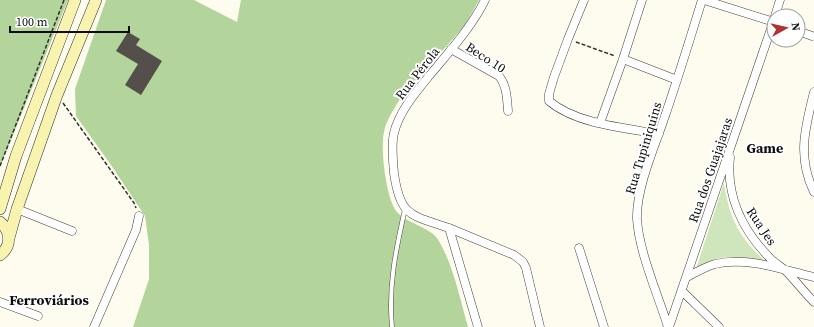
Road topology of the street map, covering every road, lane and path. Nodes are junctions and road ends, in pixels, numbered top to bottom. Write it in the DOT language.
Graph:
graph roads {
  1 [pos="64,0"];
  2 [pos="75,0"];
  3 [pos="96,0"];
  4 [pos="485,0"];
  5 [pos="584,0"];
  6 [pos="642,0"];
  7 [pos="703,0"];
  8 [pos="766,18"];
  9 [pos="806,34"];
  10 [pos="812,36"];
  11 [pos="568,38"];
  12 [pos="766,43"];
  13 [pos="451,49"];
  14 [pos="623,59"];
  15 [pos="678,80"];
  16 [pos="814,92"];
  17 [pos="58,95"];
  18 [pos="508,111"];
  19 [pos="600,123"];
  20 [pos="659,134"];
  21 [pos="731,144"];
  22 [pos="0,166"];
  23 [pos="814,192"];
  24 [pos="0,209"];
  25 [pos="17,209"];
  26 [pos="405,209"];
  27 [pos="139,216"];
  28 [pos="0,222"];
  29 [pos="448,228"];
  30 [pos="72,231"];
  31 [pos="5,247"];
  32 [pos="579,248"];
  33 [pos="0,265"];
  34 [pos="785,270"];
  35 [pos="687,277"];
  36 [pos="814,277"];
  37 [pos="682,291"];
  38 [pos="0,302"];
  39 [pos="814,302"];
  40 [pos="38,316"];
  41 [pos="94,327"];
  42 [pos="392,327"];
  43 [pos="478,327"];
  44 [pos="540,327"];
  45 [pos="604,327"];
  46 [pos="669,327"];
  47 [pos="719,327"];
  1 -- 22 [label="path"];
  2 -- 24 [label="main road"];
  3 -- 17 [label="main road"];
  4 -- 13 [label="street, Rua Pérola"];
  5 -- 11 [label="street"];
  6 -- 14 [label="street"];
  7 -- 8 [label="street"];
  7 -- 15 [label="street, Rua Tupiniquins"];
  9 -- 10 [label="street"];
  11 -- 14 [label="path"];
  11 -- 19 [label="street"];
  12 -- 21 [label="street, Rua dos Guajajaras"];
  13 -- 18 [label="street, Beco 10"];
  13 -- 26 [label="street, Rua Pérola"];
  14 -- 15 [label="street"];
  14 -- 19 [label="street"];
  15 -- 20 [label="street, Rua Tupiniquins"];
  16 -- 23 [label="street"];
  17 -- 25 [label="main road"];
  17 -- 27 [label="path"];
  19 -- 20 [label="street"];
  20 -- 46 [label="street, Rua Tupiniquins"];
  21 -- 34 [label="street, Rua Jes"];
  21 -- 35 [label="street, Rua dos Guajajaras"];
  25 -- 30 [label="street"];
  25 -- 31 [label="main road"];
  26 -- 29 [label="street"];
  26 -- 42 [label="lane"];
  27 -- 41 [label="street"];
  28 -- 31 [label="main road"];
  29 -- 43 [label="street"];
  29 -- 44 [label="street"];
  31 -- 33 [label="main road"];
  32 -- 45 [label="street"];
  34 -- 35 [label="street"];
  34 -- 36 [label="street"];
  34 -- 39 [label="street, Rua Jes"];
  35 -- 37 [label="street, Rua dos Guajajaras"];
  37 -- 46 [label="street, Rua dos Guajajaras"];
  37 -- 47 [label="street"];
  38 -- 40 [label="street"];
}
